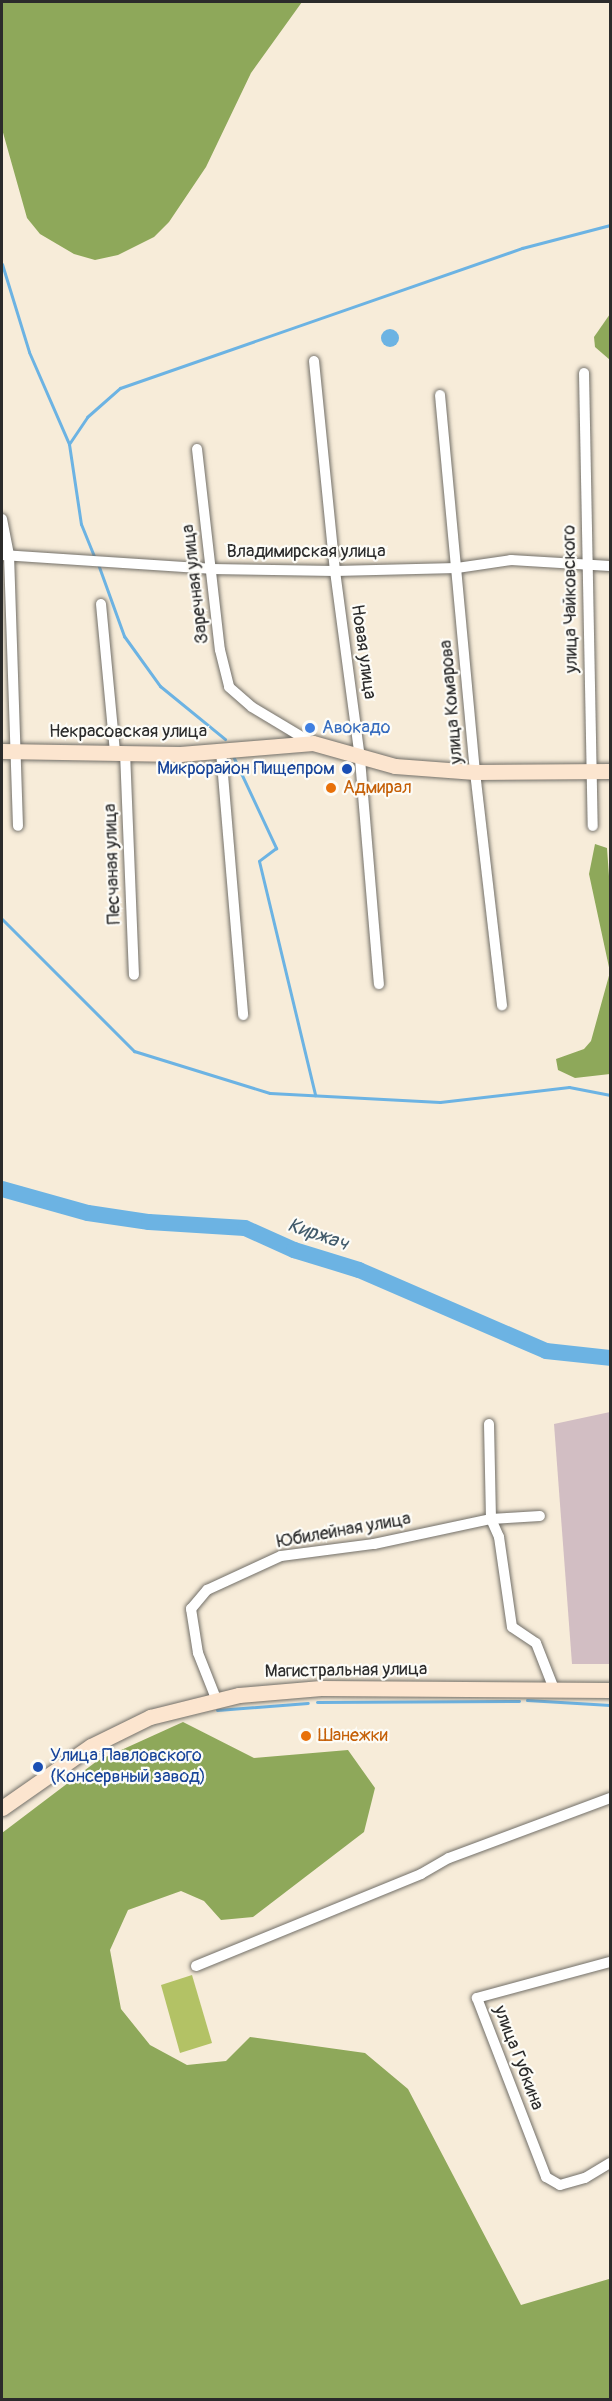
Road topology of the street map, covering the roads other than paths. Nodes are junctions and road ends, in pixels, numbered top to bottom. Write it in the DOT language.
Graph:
graph roads {
  1 [pos="314,361"];
  2 [pos="584,373"];
  3 [pos="440,395"];
  4 [pos="197,448"];
  5 [pos="2,519"];
  6 [pos="5,555"];
  7 [pos="587,564"];
  8 [pos="610,566"];
  9 [pos="457,568"];
  10 [pos="211,569"];
  11 [pos="336,571"];
  12 [pos="101,604"];
  13 [pos="313,743"];
  14 [pos="8,751"];
  15 [pos="221,751"];
  16 [pos="120,752"];
  17 [pos="360,759"];
  18 [pos="590,771"];
  19 [pos="610,771"];
  20 [pos="475,772"];
  21 [pos="18,826"];
  22 [pos="593,826"];
  23 [pos="134,975"];
  24 [pos="379,984"];
  25 [pos="502,1005"];
  26 [pos="243,1015"];
  27 [pos="489,1424"];
  28 [pos="540,1516"];
  29 [pos="491,1519"];
  30 [pos="554,1689"];
  31 [pos="610,1690"];
  32 [pos="217,1701"];
  33 [pos="610,1798"];
  34 [pos="2,1808"];
  35 [pos="610,1962"];
  36 [pos="196,1966"];
  37 [pos="610,2163"];
  1 -- 11 [label="street, Новая улица"];
  2 -- 7 [label="street, улица Чайковского"];
  3 -- 9 [label="street, улица Комарова"];
  4 -- 10 [label="street, Заречная улица"];
  5 -- 6 [label="street"];
  6 -- 10 [label="street, Владимирская улица"];
  6 -- 14 [label="street"];
  7 -- 8 [label="street, Владимирская улица"];
  7 -- 9 [label="street, Владимирская улица"];
  7 -- 18 [label="street, улица Чайковского"];
  9 -- 11 [label="street, Владимирская улица"];
  9 -- 20 [label="street, улица Комарова"];
  10 -- 11 [label="street, Владимирская улица"];
  10 -- 13 [label="street, Заречная улица"];
  11 -- 17 [label="street, Новая улица"];
  12 -- 16 [label="street, Песчаная улица"];
  13 -- 15 [label="main road, Некрасовская улица"];
  13 -- 17 [label="main road, Некрасовская улица"];
  14 -- 16 [label="main road, Некрасовская улица"];
  14 -- 21 [label="street"];
  15 -- 16 [label="main road, Некрасовская улица"];
  15 -- 26 [label="street"];
  16 -- 23 [label="street, Песчаная улица"];
  17 -- 20 [label="main road, Некрасовская улица"];
  17 -- 24 [label="street, Новая улица"];
  18 -- 19 [label="main road, Некрасовская улица"];
  18 -- 20 [label="main road, Некрасовская улица"];
  18 -- 22 [label="street, улица Чайковского"];
  20 -- 25 [label="street, улица Комарова"];
  27 -- 29 [label="street"];
  28 -- 29 [label="street, Юбилейная улица"];
  29 -- 30 [label="street"];
  29 -- 32 [label="street, Юбилейная улица"];
  30 -- 31 [label="main road, Магистральная улица"];
  30 -- 32 [label="main road, Магистральная улица"];
  32 -- 34 [label="main road, Магистральная улица"];
  33 -- 36 [label="street"];
  35 -- 37 [label="street, улица Губкина"];
}
